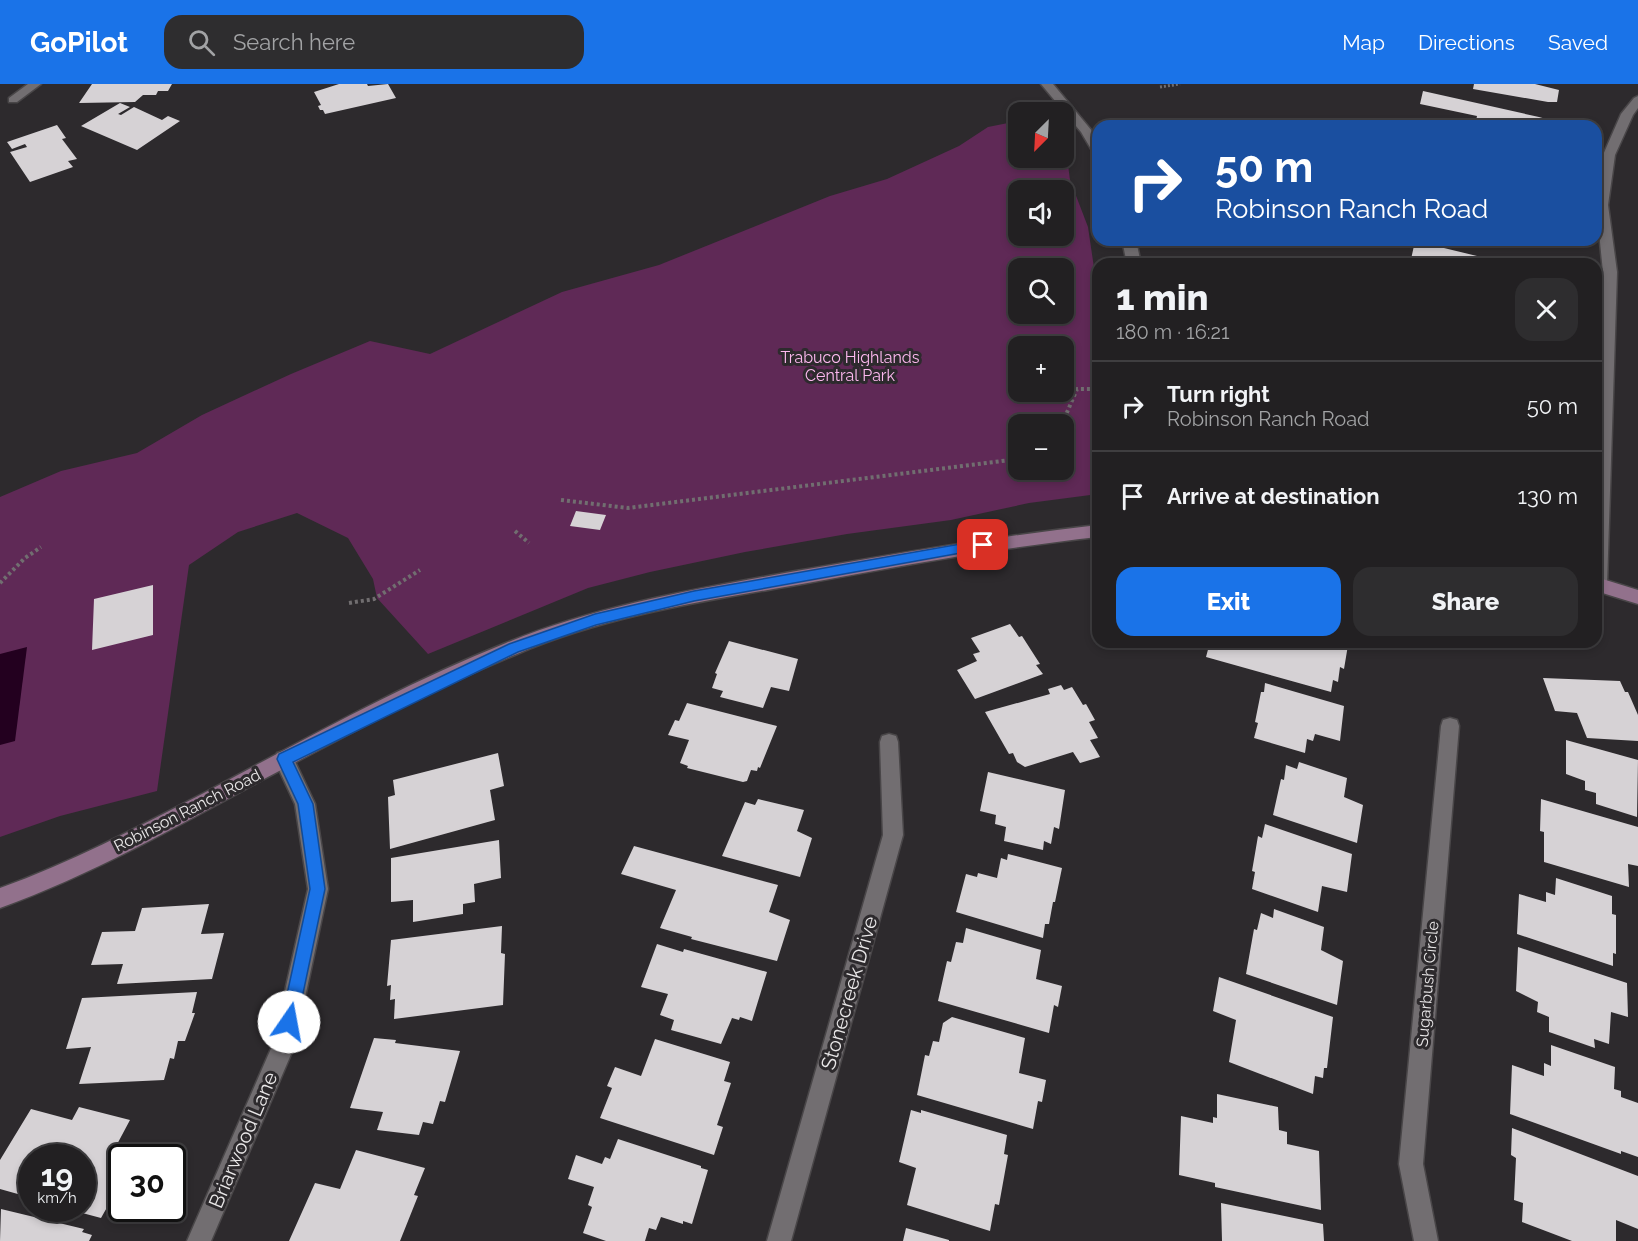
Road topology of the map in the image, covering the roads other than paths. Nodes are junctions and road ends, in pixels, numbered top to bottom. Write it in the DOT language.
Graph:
graph roads {
  1 [pos="35,84"];
  2 [pos="1047,84"];
  3 [pos="14,100"];
  4 [pos="1638,100"];
  5 [pos="1092,141"];
  6 [pos="1602,205"];
  7 [pos="1602,205"];
  8 [pos="1602,464"];
  9 [pos="1092,532"];
  10 [pos="1602,586"];
  11 [pos="1638,597"];
  12 [pos="1450,726"];
  13 [pos="889,742"];
  14 [pos="285,759"];
  15 [pos="0,898"];
  16 [pos="199,1241"];
  17 [pos="779,1241"];
  18 [pos="1426,1241"];
  1 -- 3 [label="street"];
  2 -- 5 [label="street"];
  4 -- 7 [label="street"];
  6 -- 8 [label="street"];
  9 -- 14 [label="street, Robinson Ranch Road"];
  10 -- 11 [label="street"];
  12 -- 18 [label="street, Sugarbush Circle"];
  13 -- 17 [label="street, Stonecreek Drive"];
  14 -- 15 [label="street, Robinson Ranch Road"];
  14 -- 16 [label="street, Briarwood Lane"];
}
